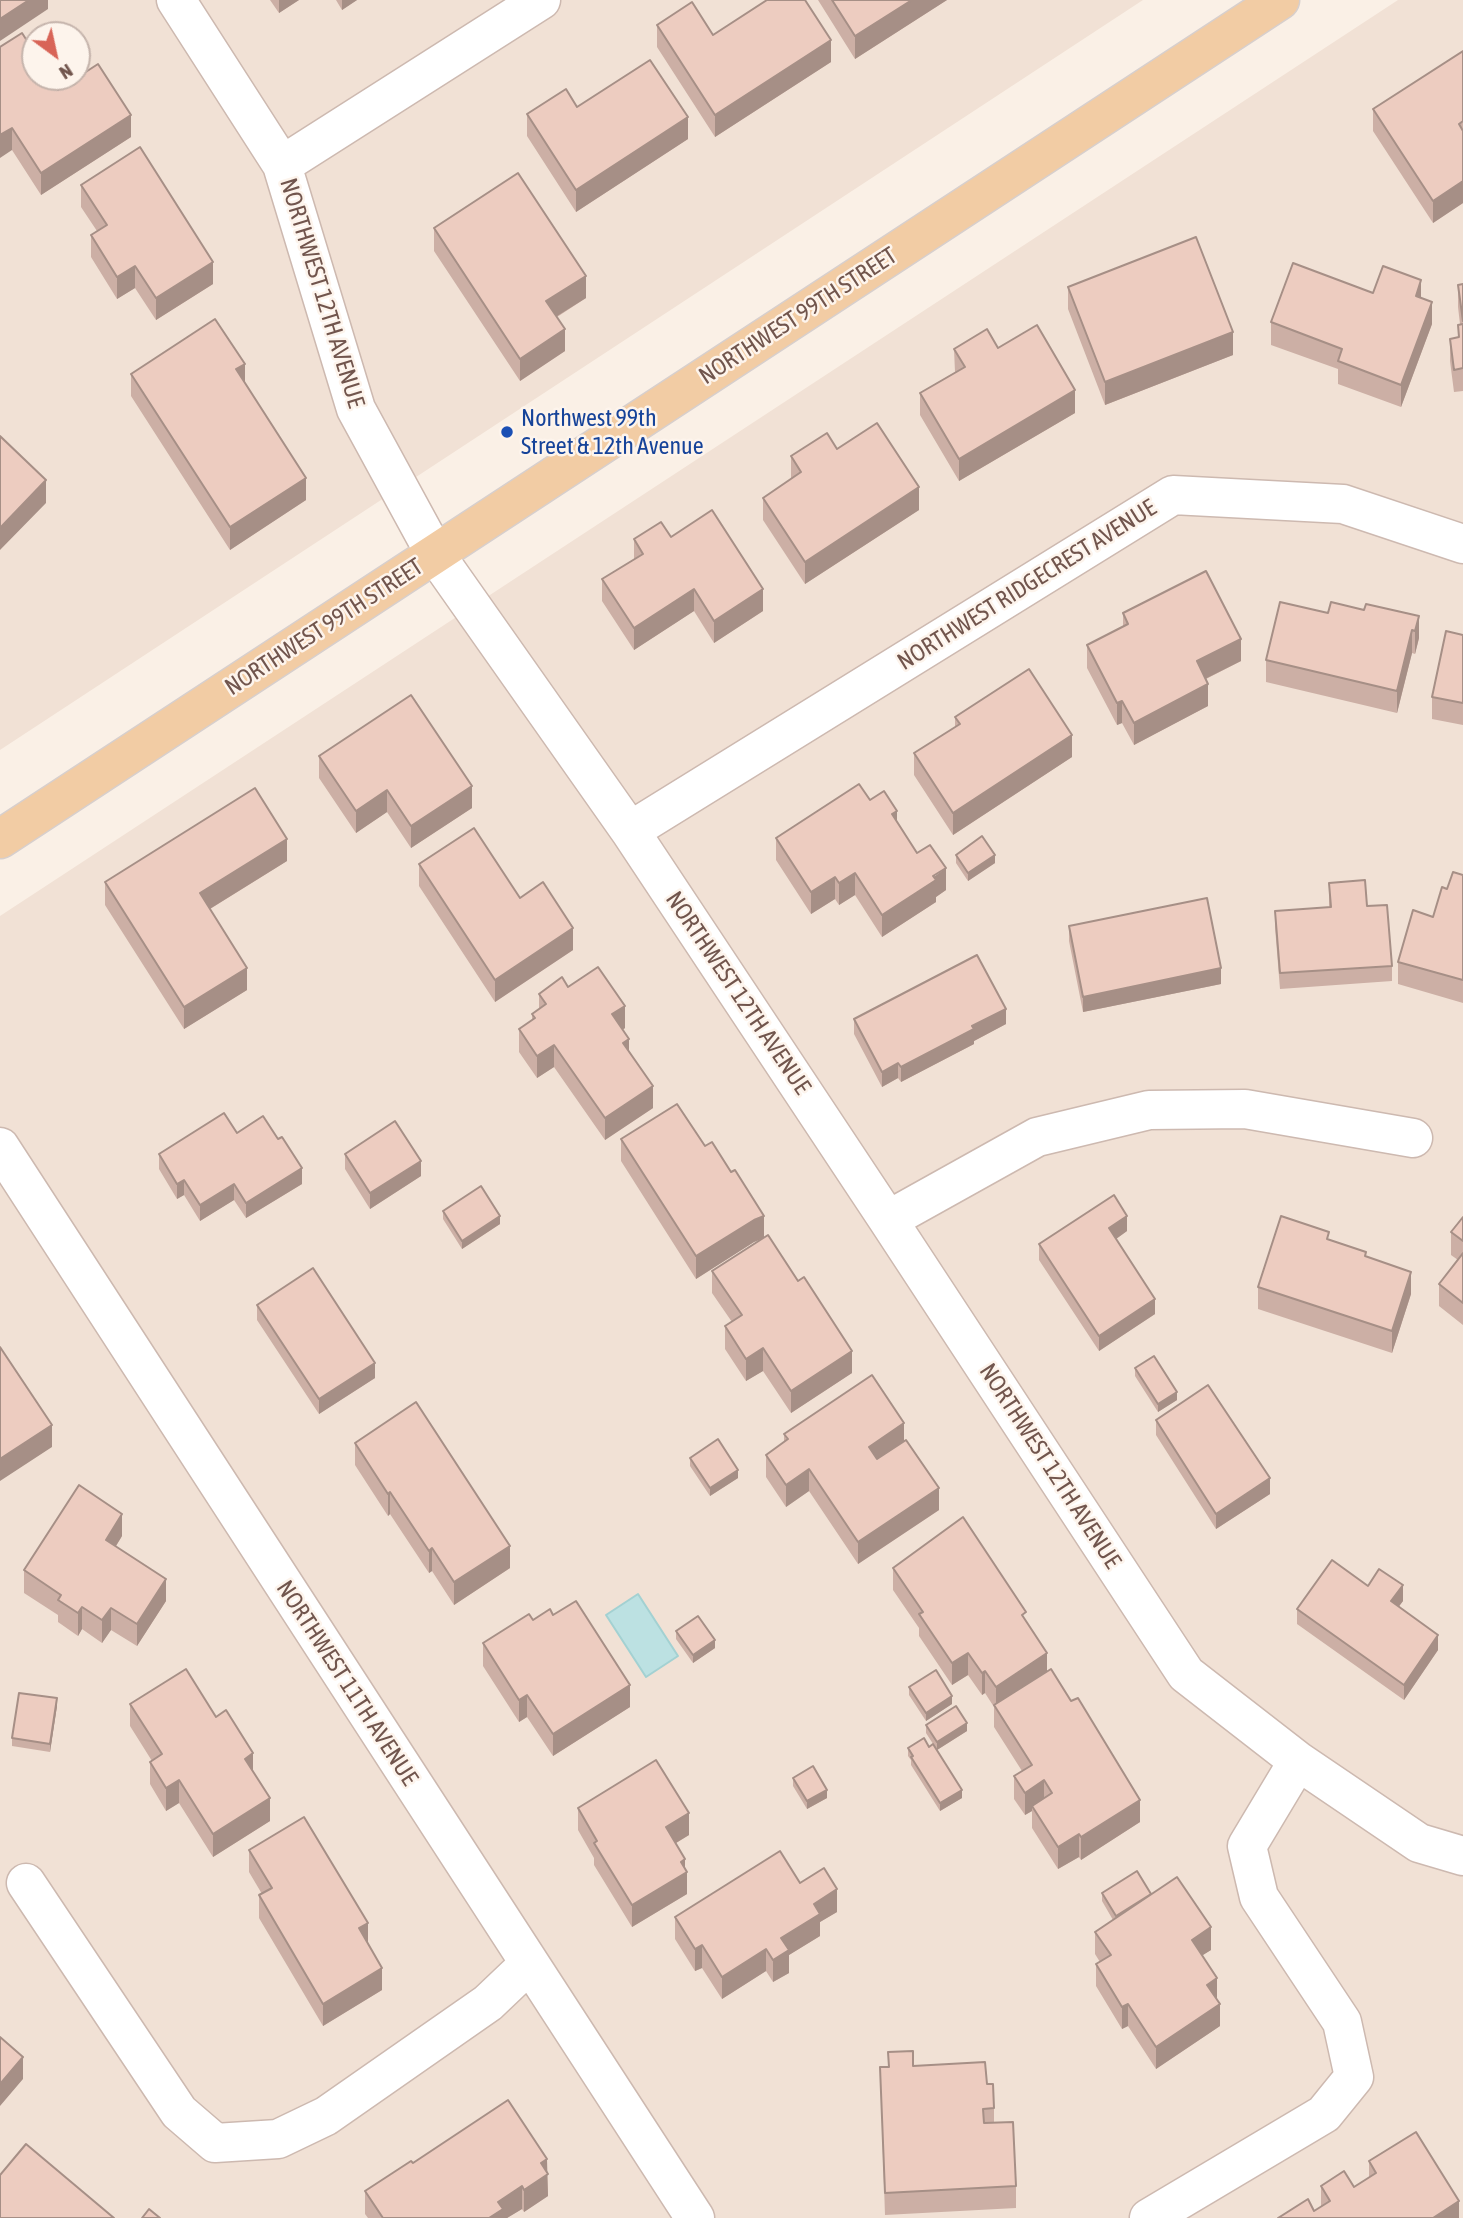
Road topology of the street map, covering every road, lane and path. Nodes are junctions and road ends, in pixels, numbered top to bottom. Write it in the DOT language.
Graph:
graph roads {
  1 [pos="176,0"];
  2 [pos="541,0"];
  3 [pos="1280,0"];
  4 [pos="282,165"];
  5 [pos="1463,544"];
  6 [pos="435,554"];
  7 [pos="630,831"];
  8 [pos="0,839"];
  9 [pos="1413,1138"];
  10 [pos="0,1147"];
  11 [pos="888,1220"];
  12 [pos="1298,1761"];
  13 [pos="1463,1856"];
  14 [pos="26,1883"];
  15 [pos="529,1964"];
  16 [pos="695,2218"];
  17 [pos="1149,2218"];
  1 -- 4 [label="street, NORTHWEST 12TH AVENUE"];
  2 -- 4 [label="street"];
  3 -- 6 [label="main road, NORTHWEST 99TH STREET"];
  4 -- 6 [label="street, NORTHWEST 12TH AVENUE"];
  5 -- 7 [label="street, NORTHWEST RIDGECREST AVENUE"];
  6 -- 7 [label="street, NORTHWEST 12TH AVENUE"];
  6 -- 8 [label="main road, NORTHWEST 99TH STREET"];
  7 -- 11 [label="street, NORTHWEST 12TH AVENUE"];
  9 -- 11 [label="street"];
  10 -- 15 [label="street, NORTHWEST 11TH AVENUE"];
  11 -- 12 [label="street, NORTHWEST 12TH AVENUE"];
  12 -- 13 [label="street, NORTHWEST 12TH AVENUE"];
  12 -- 17 [label="street"];
  14 -- 15 [label="street"];
  15 -- 16 [label="street, NORTHWEST 11TH AVENUE"];
}
